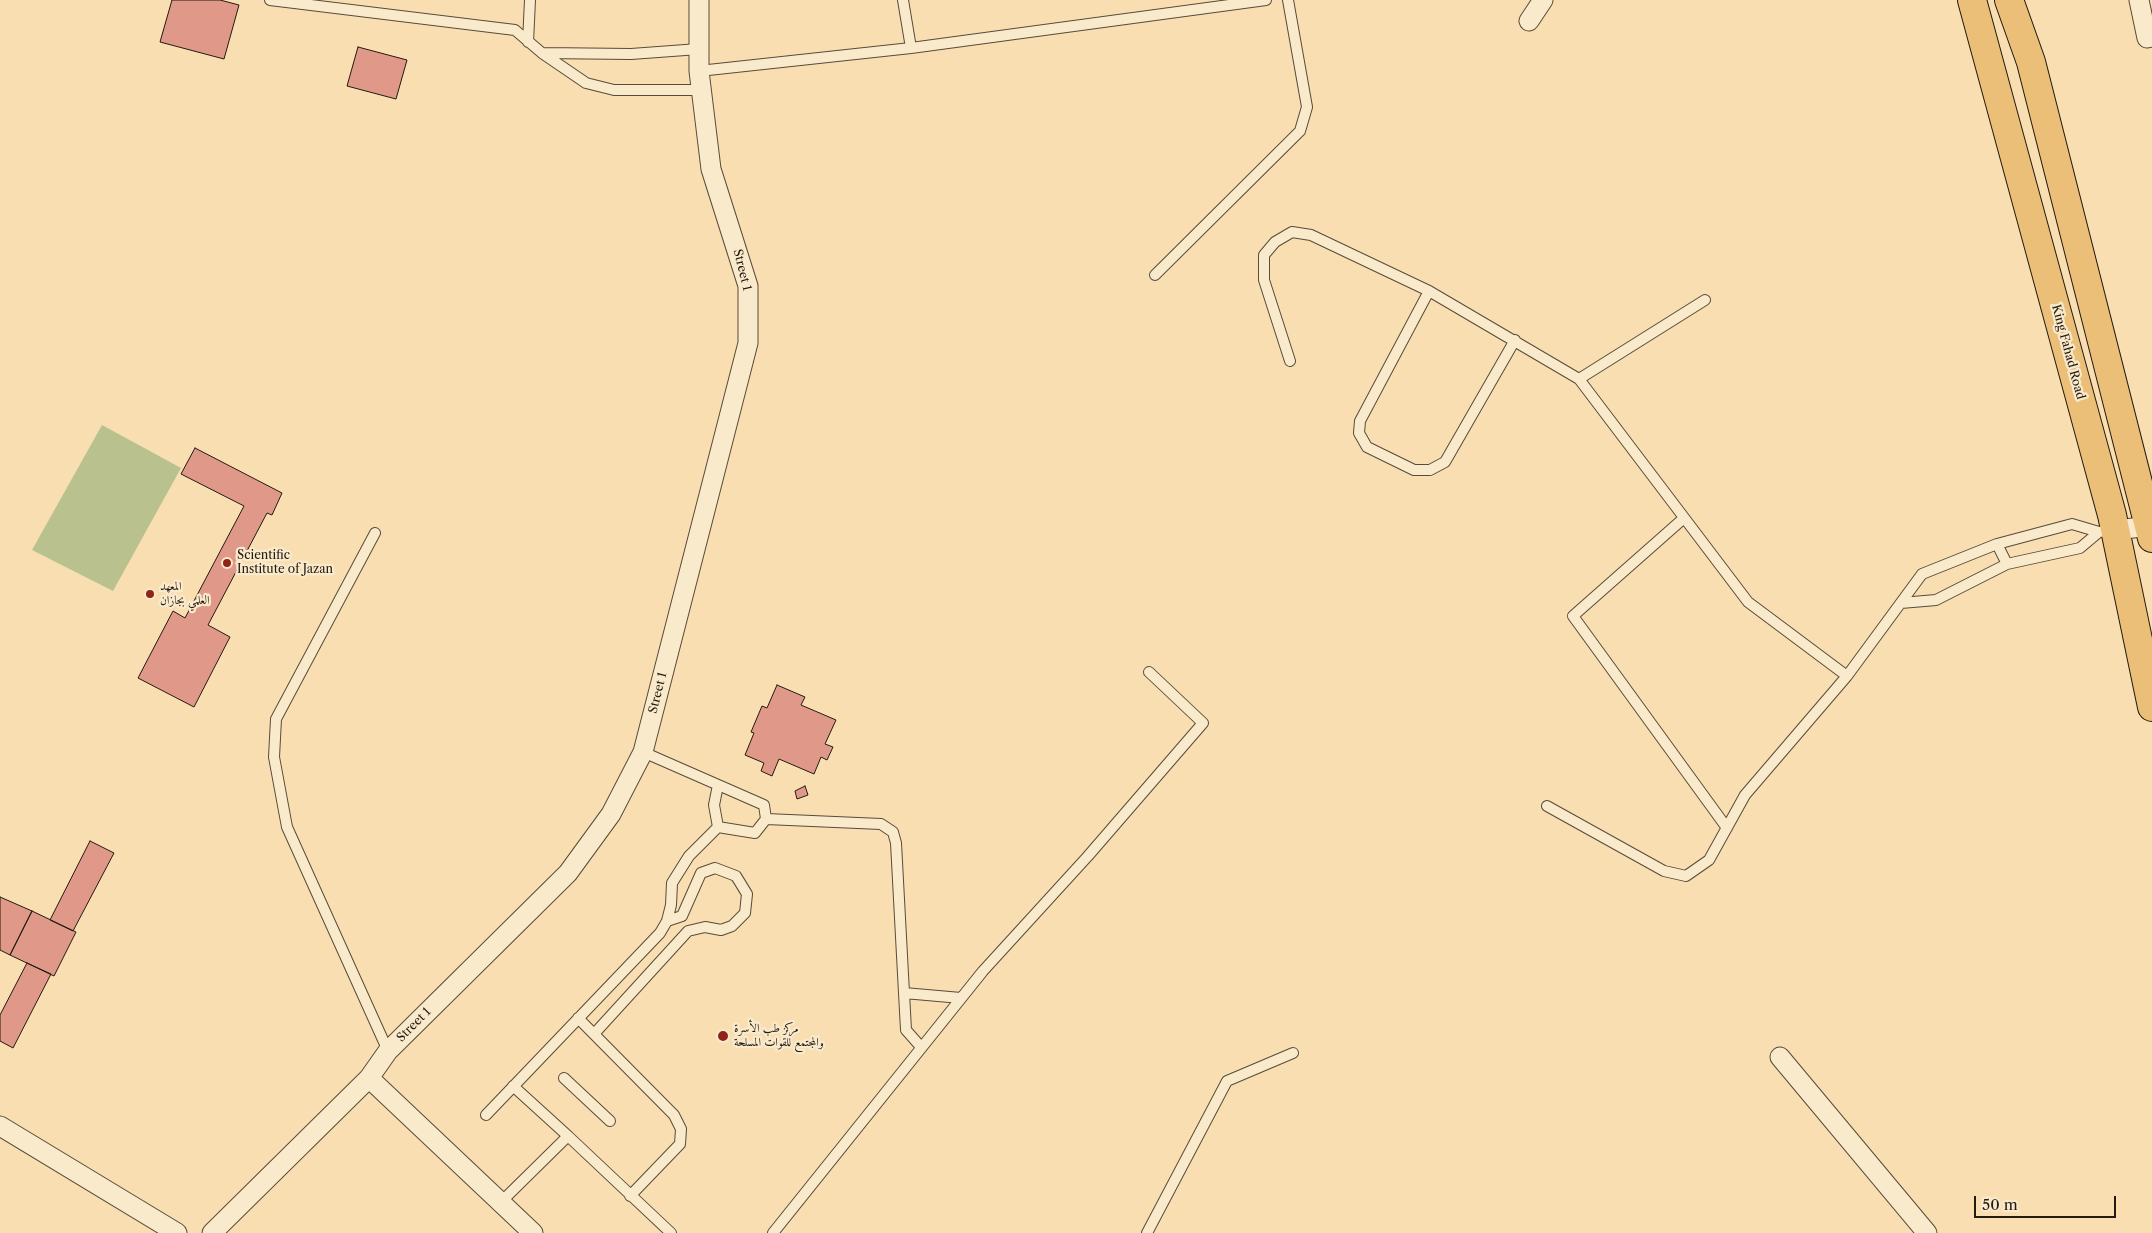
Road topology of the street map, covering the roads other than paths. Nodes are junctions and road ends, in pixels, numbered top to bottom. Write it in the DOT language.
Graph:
graph roads {
  1 [pos="270,0"];
  2 [pos="530,0"];
  3 [pos="699,0"];
  4 [pos="903,0"];
  5 [pos="1266,0"];
  6 [pos="1288,0"];
  7 [pos="1543,0"];
  8 [pos="1972,0"];
  9 [pos="2009,0"];
  10 [pos="2140,0"];
  11 [pos="1528,22"];
  12 [pos="2152,37"];
  13 [pos="528,42"];
  14 [pos="911,48"];
  15 [pos="699,49"];
  16 [pos="542,53"];
  17 [pos="699,71"];
  18 [pos="700,90"];
  19 [pos="1155,275"];
  20 [pos="1429,291"];
  21 [pos="1705,300"];
  22 [pos="1515,340"];
  23 [pos="1290,361"];
  24 [pos="1580,379"];
  25 [pos="1684,518"];
  26 [pos="2151,530"];
  27 [pos="2107,531"];
  28 [pos="375,533"];
  29 [pos="1997,544"];
  30 [pos="2007,564"];
  31 [pos="1901,603"];
  32 [pos="1149,672"];
  33 [pos="1847,676"];
  34 [pos="2152,708"];
  35 [pos="643,752"];
  36 [pos="718,785"];
  37 [pos="1547,806"];
  38 [pos="766,819"];
  39 [pos="718,827"];
  40 [pos="1727,828"];
  41 [pos="667,921"];
  42 [pos="904,993"];
  43 [pos="961,998"];
  44 [pos="578,1018"];
  45 [pos="594,1034"];
  46 [pos="921,1047"];
  47 [pos="388,1051"];
  48 [pos="1293,1053"];
  49 [pos="1780,1058"];
  50 [pos="369,1078"];
  51 [pos="564,1078"];
  52 [pos="513,1086"];
  53 [pos="486,1115"];
  54 [pos="610,1121"];
  55 [pos="0,1126"];
  56 [pos="568,1136"];
  57 [pos="630,1196"];
  58 [pos="501,1202"];
  59 [pos="177,1233"];
  60 [pos="212,1233"];
  61 [pos="533,1233"];
  62 [pos="671,1233"];
  63 [pos="773,1233"];
  64 [pos="1147,1233"];
  65 [pos="1927,1233"];
  1 -- 13 [label="lane"];
  2 -- 13 [label="lane"];
  3 -- 15 [label="street, Street 1"];
  4 -- 14 [label="lane"];
  5 -- 14 [label="lane"];
  6 -- 19 [label="lane"];
  7 -- 11 [label="street"];
  8 -- 27 [label="main road, King Fahad Road"];
  9 -- 26 [label="main road"];
  10 -- 12 [label="street"];
  13 -- 16 [label="lane"];
  14 -- 17 [label="lane"];
  15 -- 16 [label="lane"];
  15 -- 17 [label="street, Street 1"];
  16 -- 18 [label="lane"];
  17 -- 18 [label="street, Street 1"];
  18 -- 35 [label="street, Street 1"];
  20 -- 22 [label="lane"];
  20 -- 22 [label="lane"];
  20 -- 23 [label="lane"];
  21 -- 24 [label="lane"];
  22 -- 24 [label="lane"];
  24 -- 25 [label="lane"];
  25 -- 33 [label="lane"];
  25 -- 40 [label="lane"];
  26 -- 27 [label="street"];
  27 -- 29 [label="lane"];
  27 -- 30 [label="lane"];
  27 -- 34 [label="main road, King Fahad Road"];
  28 -- 47 [label="lane"];
  29 -- 30 [label="lane"];
  29 -- 31 [label="lane"];
  30 -- 31 [label="lane"];
  31 -- 33 [label="lane"];
  32 -- 43 [label="lane"];
  33 -- 40 [label="lane"];
  35 -- 36 [label="lane"];
  35 -- 47 [label="street, Street 1"];
  36 -- 38 [label="lane"];
  36 -- 39 [label="lane"];
  37 -- 40 [label="lane"];
  38 -- 39 [label="lane"];
  38 -- 42 [label="lane"];
  39 -- 41 [label="lane"];
  41 -- 44 [label="lane"];
  41 -- 45 [label="lane"];
  42 -- 43 [label="lane"];
  42 -- 46 [label="lane"];
  43 -- 46 [label="lane"];
  44 -- 45 [label="lane"];
  44 -- 52 [label="lane"];
  45 -- 57 [label="lane"];
  46 -- 63 [label="lane"];
  47 -- 50 [label="street, Street 1"];
  48 -- 64 [label="lane"];
  49 -- 65 [label="street"];
  50 -- 58 [label="street"];
  50 -- 60 [label="street, Street 1"];
  51 -- 54 [label="lane"];
  52 -- 53 [label="lane"];
  52 -- 56 [label="lane"];
  55 -- 59 [label="street"];
  56 -- 57 [label="lane"];
  56 -- 58 [label="lane"];
  57 -- 62 [label="lane"];
  58 -- 61 [label="street"];
}
